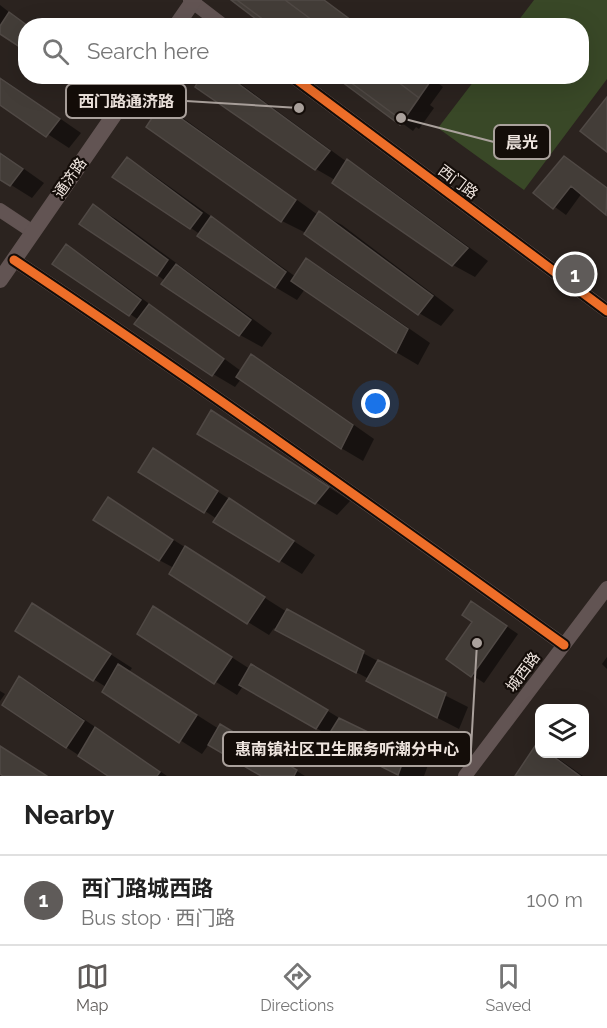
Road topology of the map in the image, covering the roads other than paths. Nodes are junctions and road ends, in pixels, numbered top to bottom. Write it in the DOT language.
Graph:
graph roads {
  1 [pos="192,1"];
  2 [pos="181,18"];
  3 [pos="214,18"];
  4 [pos="135,84"];
  5 [pos="303,84"];
  6 [pos="0,210"];
  7 [pos="33,232"];
  8 [pos="14,260"];
  9 [pos="0,280"];
  10 [pos="607,311"];
  11 [pos="607,588"];
  12 [pos="564,645"];
  13 [pos="465,776"];
  1 -- 2 [label="street"];
  1 -- 3 [label="street"];
  4 -- 7 [label="street, 通济路"];
  5 -- 10 [label="street, 西门路"];
  6 -- 7 [label="street"];
  7 -- 8 [label="street, 通济路"];
  8 -- 9 [label="street, 通济路"];
  8 -- 12 [label="street"];
  11 -- 12 [label="street, 城西路"];
  12 -- 13 [label="street, 城西路"];
}
